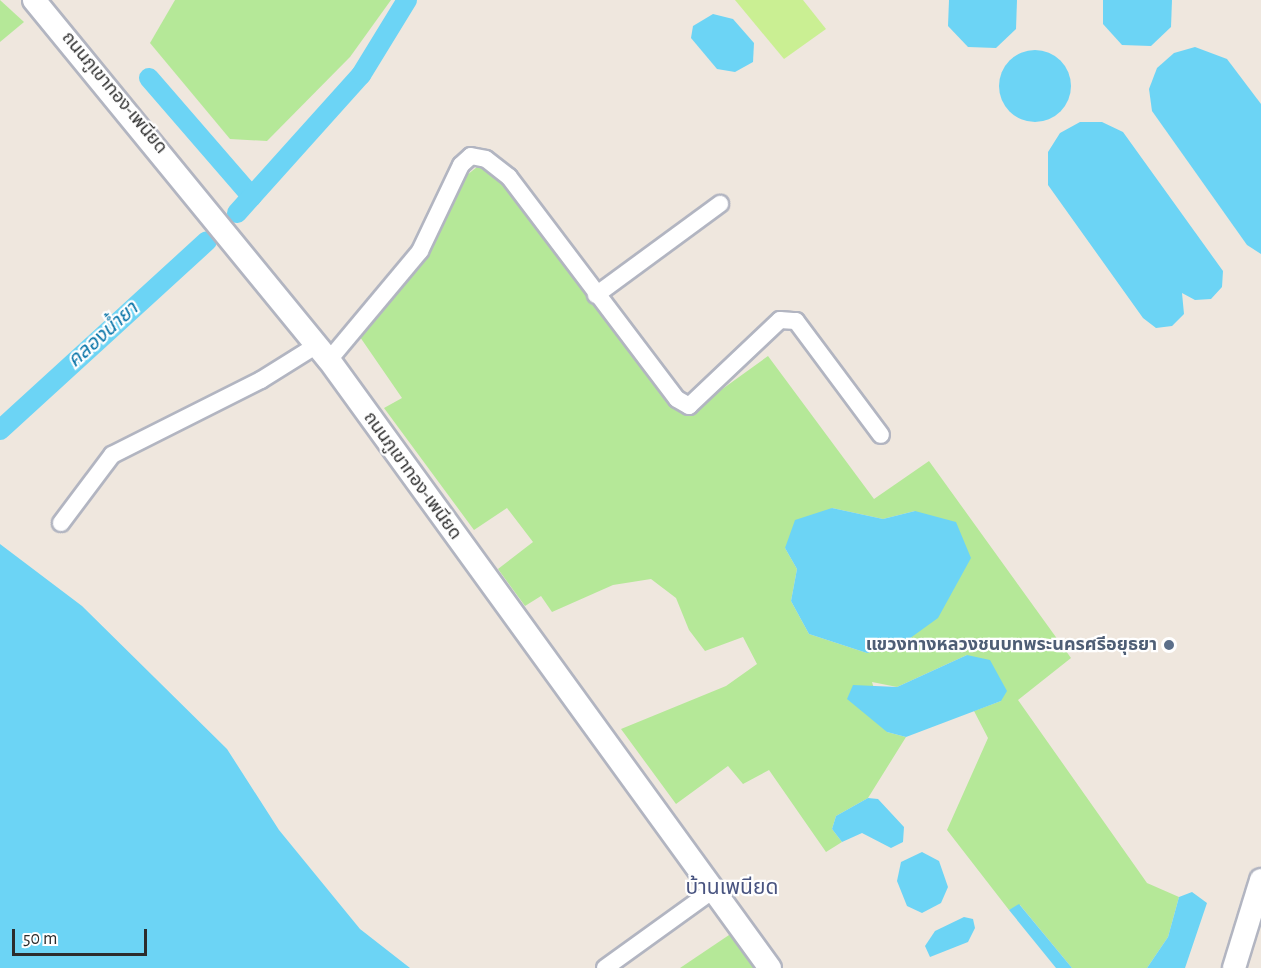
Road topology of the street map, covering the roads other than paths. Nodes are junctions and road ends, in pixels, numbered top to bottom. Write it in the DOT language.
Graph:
graph roads {
  1 [pos="34,0"];
  2 [pos="720,204"];
  3 [pos="596,295"];
  4 [pos="323,353"];
  5 [pos="881,435"];
  6 [pos="61,523"];
  7 [pos="1261,880"];
  8 [pos="713,890"];
  9 [pos="605,968"];
  10 [pos="770,968"];
  11 [pos="1233,968"];
  1 -- 4 [label="main road, ถนนภูเขาทอง-เพนียด"];
  2 -- 3 [label="street"];
  3 -- 4 [label="street"];
  3 -- 5 [label="street"];
  4 -- 6 [label="street"];
  4 -- 8 [label="main road, ถนนภูเขาทอง-เพนียด"];
  7 -- 11 [label="main road"];
  8 -- 9 [label="street"];
  8 -- 10 [label="main road, ถนนภูเขาทอง-เพนียด"];
}
